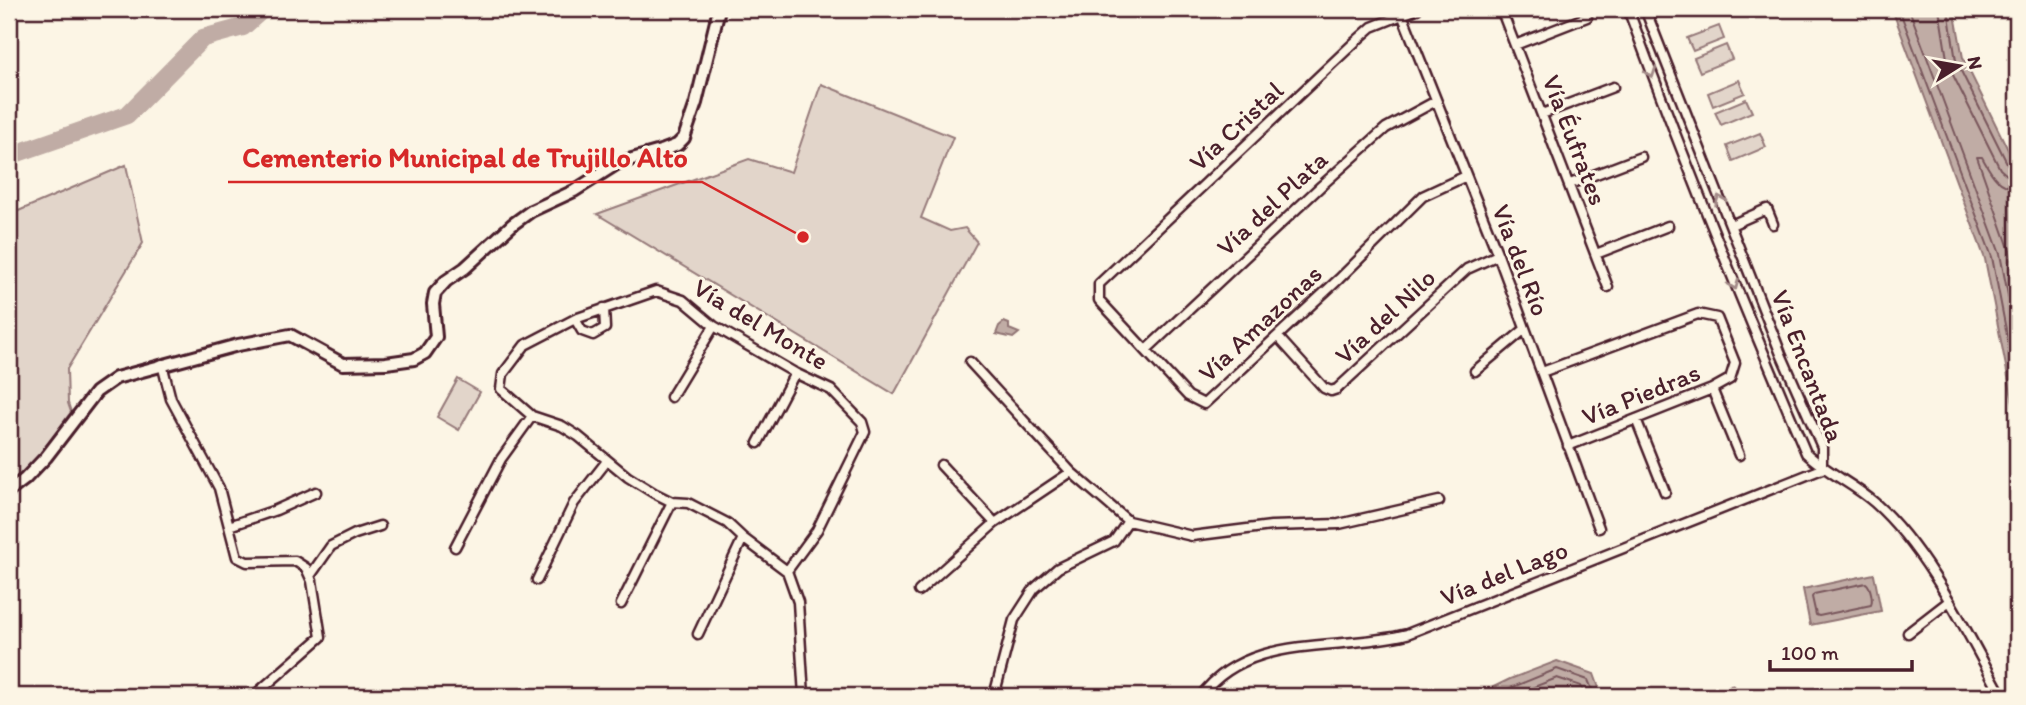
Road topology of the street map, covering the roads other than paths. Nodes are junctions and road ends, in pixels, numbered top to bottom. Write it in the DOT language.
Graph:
graph roads {
  1 [pos="719,9"];
  2 [pos="1417,9"];
  3 [pos="1501,9"];
  4 [pos="1628,9"];
  5 [pos="1645,9"];
  6 [pos="1401,11"];
  7 [pos="1587,17"];
  8 [pos="1515,44"];
  9 [pos="1613,87"];
  10 [pos="1436,101"];
  11 [pos="1542,114"];
  12 [pos="1640,157"];
  13 [pos="1466,176"];
  14 [pos="1570,184"];
  15 [pos="1773,224"];
  16 [pos="1731,225"];
  17 [pos="1668,226"];
  18 [pos="1497,254"];
  19 [pos="1596,254"];
  20 [pos="1608,287"];
  21 [pos="1099,292"];
  22 [pos="604,308"];
  23 [pos="575,319"];
  24 [pos="714,326"];
  25 [pos="1525,329"];
  26 [pos="1278,337"];
  27 [pos="1146,350"];
  28 [pos="970,362"];
  29 [pos="162,364"];
  30 [pos="1475,372"];
  31 [pos="1542,372"];
  32 [pos="795,373"];
  33 [pos="1713,389"];
  34 [pos="671,397"];
  35 [pos="532,416"];
  36 [pos="1636,419"];
  37 [pos="758,443"];
  38 [pos="1567,446"];
  39 [pos="1739,455"];
  40 [pos="607,461"];
  41 [pos="941,465"];
  42 [pos="1822,469"];
  43 [pos="1071,472"];
  44 [pos="9,491"];
  45 [pos="316,492"];
  46 [pos="1665,492"];
  47 [pos="1438,501"];
  48 [pos="672,502"];
  49 [pos="1128,522"];
  50 [pos="995,523"];
  51 [pos="229,526"];
  52 [pos="380,526"];
  53 [pos="1599,528"];
  54 [pos="743,538"];
  55 [pos="455,547"];
  56 [pos="787,571"];
  57 [pos="310,576"];
  58 [pos="537,580"];
  59 [pos="919,591"];
  60 [pos="1948,602"];
  61 [pos="621,604"];
  62 [pos="1908,633"];
  63 [pos="698,634"];
  64 [pos="255,695"];
  65 [pos="804,696"];
  66 [pos="994,696"];
  67 [pos="1201,696"];
  68 [pos="2002,696"];
  1 -- 29 [label="main road"];
  2 -- 6 [label="street, Vía Cristal"];
  3 -- 8 [label="street, Vía Éufrates"];
  4 -- 42 [label="street, Vía Encantada, one-way"];
  16 -- 5 [label="street, Vía Encantada, one-way"];
  6 -- 10 [label="street, Vía del Río"];
  6 -- 21 [label="street, Vía Cristal"];
  7 -- 8 [label="street"];
  8 -- 11 [label="street, Vía Éufrates"];
  9 -- 11 [label="street"];
  10 -- 13 [label="street, Vía del Río"];
  10 -- 27 [label="street, Vía del Plata"];
  11 -- 14 [label="street, Vía Éufrates"];
  12 -- 14 [label="street"];
  13 -- 18 [label="street, Vía del Río"];
  13 -- 26 [label="street, Vía Amazonas"];
  14 -- 19 [label="street, Vía Éufrates"];
  15 -- 16 [label="street"];
  16 -- 42 [label="street, Vía Encantada"];
  17 -- 19 [label="street"];
  18 -- 25 [label="street, Vía del Río"];
  18 -- 26 [label="street, Vía del Nilo"];
  19 -- 20 [label="street, Vía Éufrates"];
  21 -- 27 [label="street, Vía Amazonas"];
  22 -- 23 [label="street, Vía del Monte"];
  22 -- 23 [label="street"];
  22 -- 24 [label="street, Vía del Monte"];
  23 -- 35 [label="street, Vía del Monte"];
  24 -- 32 [label="street, Vía del Monte"];
  24 -- 34 [label="street"];
  25 -- 30 [label="street"];
  25 -- 31 [label="street, Vía del Río"];
  26 -- 27 [label="street, Vía Amazonas"];
  28 -- 43 [label="street"];
  29 -- 44 [label="main road"];
  29 -- 51 [label="street"];
  31 -- 33 [label="street, Vía Piedras"];
  31 -- 38 [label="street, Vía del Río"];
  32 -- 37 [label="street"];
  32 -- 56 [label="street, Vía del Monte"];
  33 -- 36 [label="street, Vía Piedras"];
  33 -- 39 [label="street"];
  35 -- 40 [label="street, Vía del Monte"];
  35 -- 55 [label="street"];
  36 -- 38 [label="street, Vía Piedras"];
  36 -- 46 [label="street"];
  38 -- 53 [label="street, Vía del Río"];
  40 -- 48 [label="street, Vía del Monte"];
  40 -- 58 [label="street"];
  41 -- 50 [label="street"];
  42 -- 60 [label="street"];
  42 -- 67 [label="street, Vía del Lago"];
  43 -- 49 [label="street"];
  43 -- 50 [label="street"];
  45 -- 51 [label="street"];
  47 -- 49 [label="street"];
  48 -- 54 [label="street, Vía del Monte"];
  48 -- 61 [label="street"];
  49 -- 66 [label="street"];
  50 -- 59 [label="street"];
  51 -- 57 [label="street"];
  52 -- 57 [label="street"];
  54 -- 56 [label="street, Vía del Monte"];
  54 -- 63 [label="street"];
  56 -- 65 [label="street"];
  57 -- 64 [label="street"];
  60 -- 62 [label="street"];
  60 -- 68 [label="street"];
}
